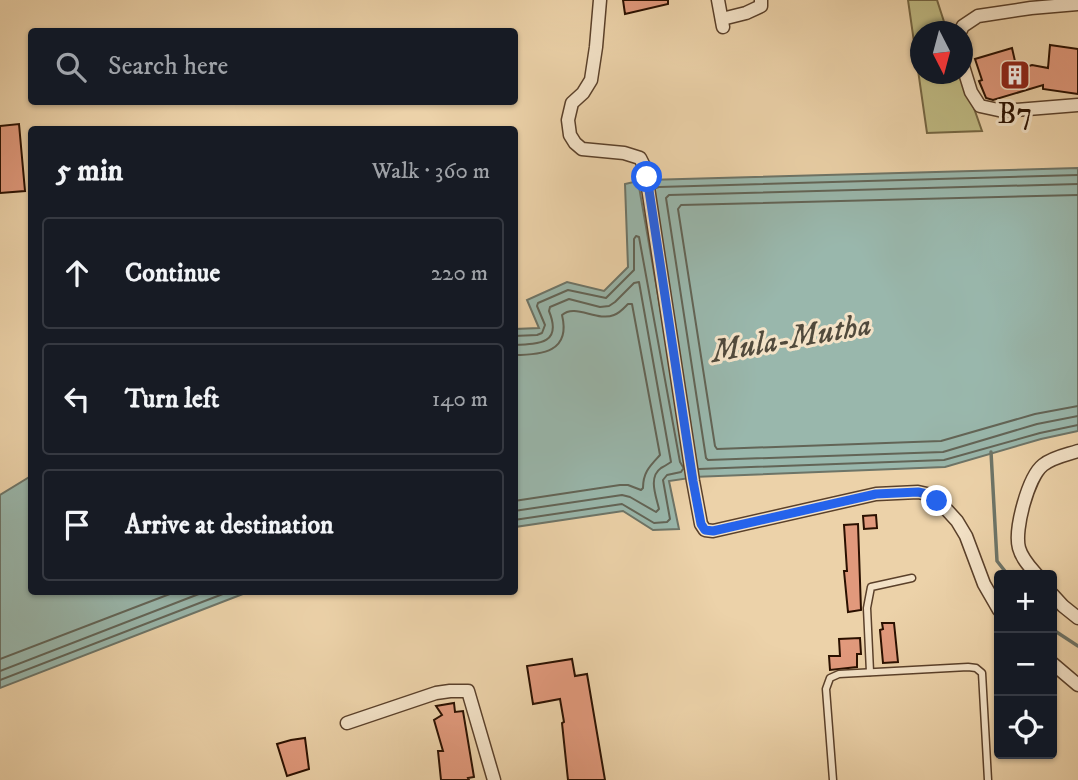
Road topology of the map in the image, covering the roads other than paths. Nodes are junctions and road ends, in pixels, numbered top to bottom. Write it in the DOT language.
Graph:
graph roads {
  1 [pos="600,0"];
  2 [pos="718,0"];
  3 [pos="761,0"];
  4 [pos="1078,4"];
  5 [pos="970,21"];
  6 [pos="969,84"];
  7 [pos="1078,105"];
  8 [pos="1078,451"];
  9 [pos="1033,570"];
  10 [pos="912,578"];
  11 [pos="1057,599"];
  12 [pos="994,601"];
  13 [pos="1078,618"];
  14 [pos="1057,667"];
  15 [pos="870,672"];
  16 [pos="1078,685"];
  17 [pos="347,723"];
  18 [pos="494,780"];
  19 [pos="833,780"];
  20 [pos="988,780"];
  1 -- 12 [label="street"];
  2 -- 3 [label="street"];
  4 -- 5 [label="street"];
  6 -- 7 [label="street"];
  8 -- 9 [label="street"];
  10 -- 15 [label="lane"];
  11 -- 13 [label="street"];
  14 -- 16 [label="street"];
  15 -- 19 [label="lane"];
  15 -- 20 [label="lane"];
  17 -- 18 [label="street"];
}
